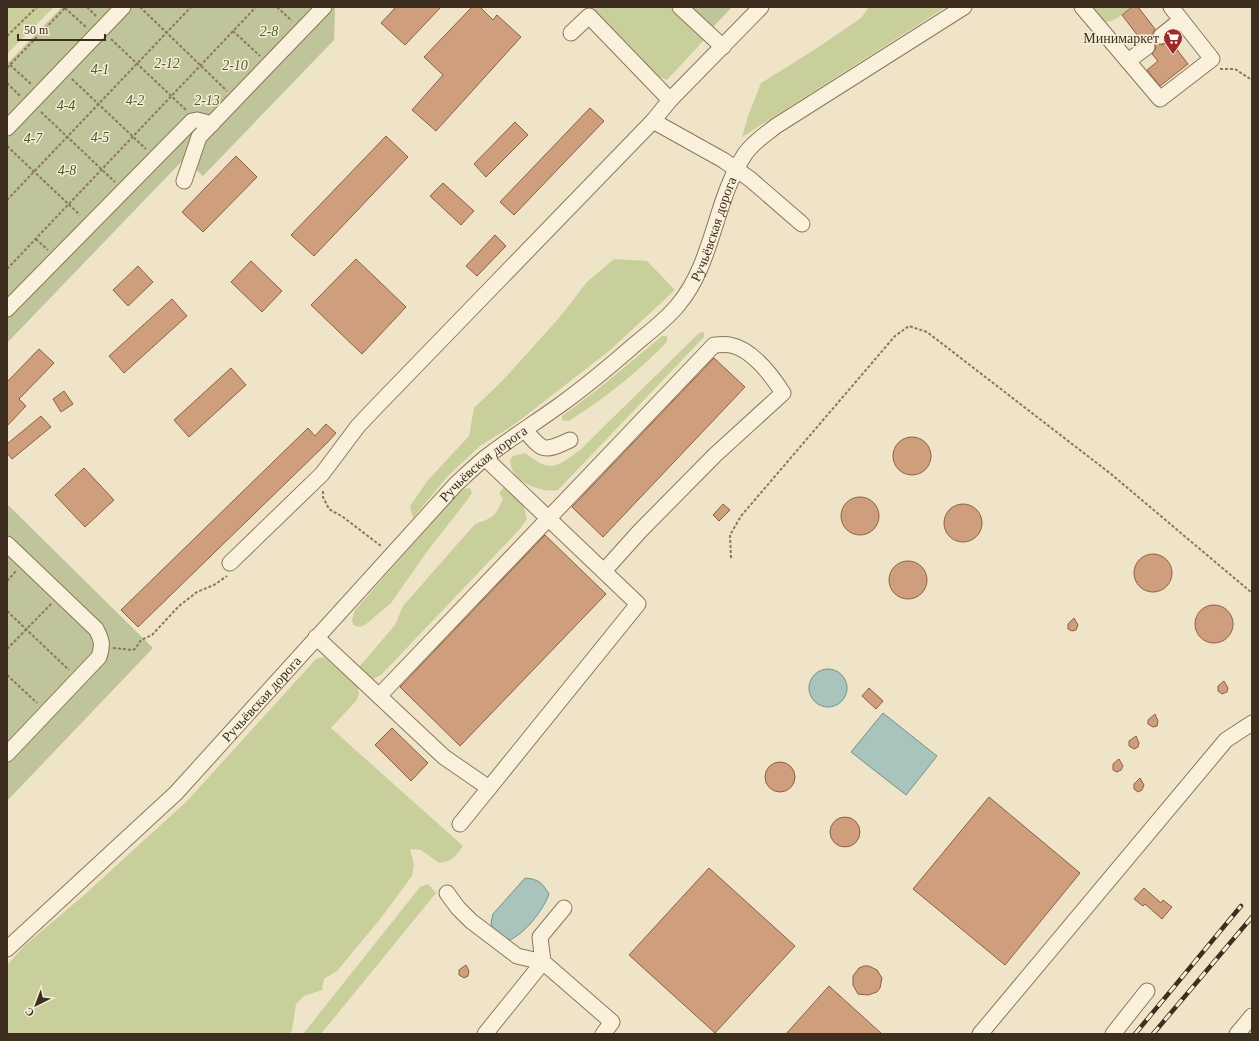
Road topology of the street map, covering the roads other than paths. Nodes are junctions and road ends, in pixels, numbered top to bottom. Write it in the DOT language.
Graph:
graph roads {
  1 [pos="123,7"];
  2 [pos="324,7"];
  3 [pos="680,7"];
  4 [pos="761,7"];
  5 [pos="964,7"];
  6 [pos="1082,7"];
  7 [pos="1171,7"];
  8 [pos="584,11"];
  9 [pos="1181,20"];
  10 [pos="571,33"];
  11 [pos="1161,36"];
  12 [pos="723,47"];
  13 [pos="1147,47"];
  14 [pos="1128,61"];
  15 [pos="670,100"];
  16 [pos="653,122"];
  17 [pos="212,124"];
  18 [pos="7,128"];
  19 [pos="736,170"];
  20 [pos="184,181"];
  21 [pos="802,224"];
  22 [pos="7,309"];
  23 [pos="525,430"];
  24 [pos="570,440"];
  25 [pos="485,458"];
  26 [pos="548,518"];
  27 [pos="7,544"];
  28 [pos="230,563"];
  29 [pos="604,571"];
  30 [pos="316,637"];
  31 [pos="379,696"];
  32 [pos="1252,723"];
  33 [pos="7,754"];
  34 [pos="490,788"];
  35 [pos="460,824"];
  36 [pos="447,893"];
  37 [pos="564,908"];
  38 [pos="7,949"];
  39 [pos="543,962"];
  40 [pos="1147,991"];
  41 [pos="1252,1016"];
  42 [pos="485,1034"];
  43 [pos="603,1034"];
  44 [pos="980,1034"];
  45 [pos="1113,1034"];
  46 [pos="1237,1034"];
  1 -- 18 [label="street"];
  2 -- 17 [label="street"];
  3 -- 12 [label="street"];
  4 -- 12 [label="street"];
  5 -- 19 [label="street, Ручьёвская дорога"];
  6 -- 14 [label="street"];
  7 -- 9 [label="street"];
  8 -- 10 [label="street"];
  8 -- 15 [label="street"];
  9 -- 11 [label="street"];
  9 -- 14 [label="street"];
  12 -- 15 [label="street"];
  13 -- 14 [label="street"];
  15 -- 16 [label="street"];
  16 -- 19 [label="street"];
  16 -- 28 [label="street"];
  17 -- 20 [label="street"];
  17 -- 22 [label="street"];
  19 -- 21 [label="street"];
  19 -- 23 [label="street, Ручьёвская дорога"];
  23 -- 24 [label="street"];
  23 -- 25 [label="street, Ручьёвская дорога"];
  25 -- 26 [label="street"];
  25 -- 30 [label="street, Ручьёвская дорога"];
  26 -- 29 [label="street"];
  26 -- 29 [label="street"];
  26 -- 31 [label="street"];
  27 -- 33 [label="street"];
  29 -- 34 [label="street"];
  30 -- 31 [label="street"];
  30 -- 38 [label="street, Ручьёвская дорога"];
  31 -- 34 [label="street"];
  32 -- 44 [label="street"];
  34 -- 35 [label="street"];
  36 -- 39 [label="street"];
  37 -- 39 [label="street"];
  39 -- 42 [label="street"];
  39 -- 43 [label="street"];
  40 -- 45 [label="street"];
  41 -- 46 [label="street"];
}
